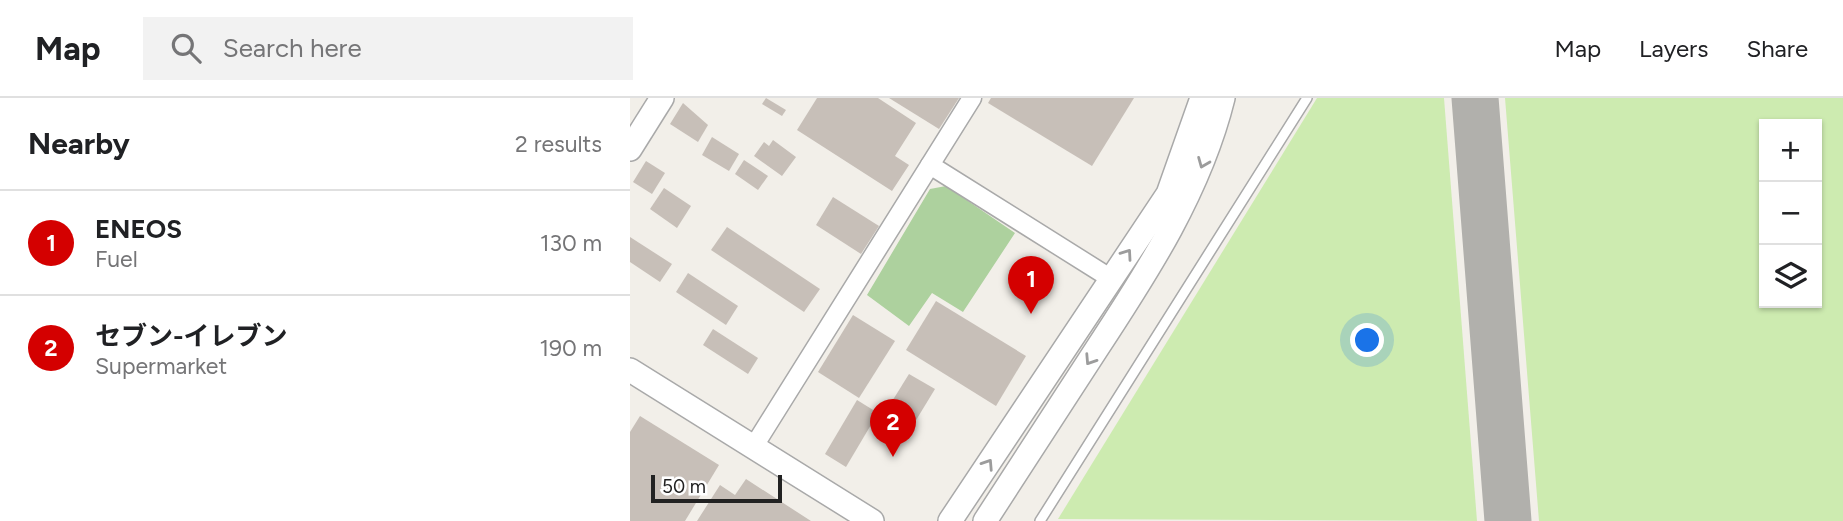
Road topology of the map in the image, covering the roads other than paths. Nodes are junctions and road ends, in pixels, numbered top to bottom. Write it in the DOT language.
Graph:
graph roads {
  1 [pos="662,98"];
  2 [pos="972,98"];
  3 [pos="1202,98"];
  4 [pos="1223,98"];
  5 [pos="1307,98"];
  6 [pos="630,149"];
  7 [pos="930,165"];
  8 [pos="1110,278"];
  9 [pos="630,370"];
  10 [pos="754,446"];
  11 [pos="872,521"];
  12 [pos="950,521"];
  13 [pos="985,521"];
  14 [pos="1040,521"];
  1 -- 6 [label="street"];
  2 -- 7 [label="street"];
  8 -- 3 [label="street, one-way"];
  4 -- 13 [label="street, one-way"];
  5 -- 14 [label="lane"];
  7 -- 8 [label="street"];
  7 -- 10 [label="street"];
  12 -- 8 [label="street, one-way"];
  9 -- 10 [label="street"];
  10 -- 11 [label="street"];
}
